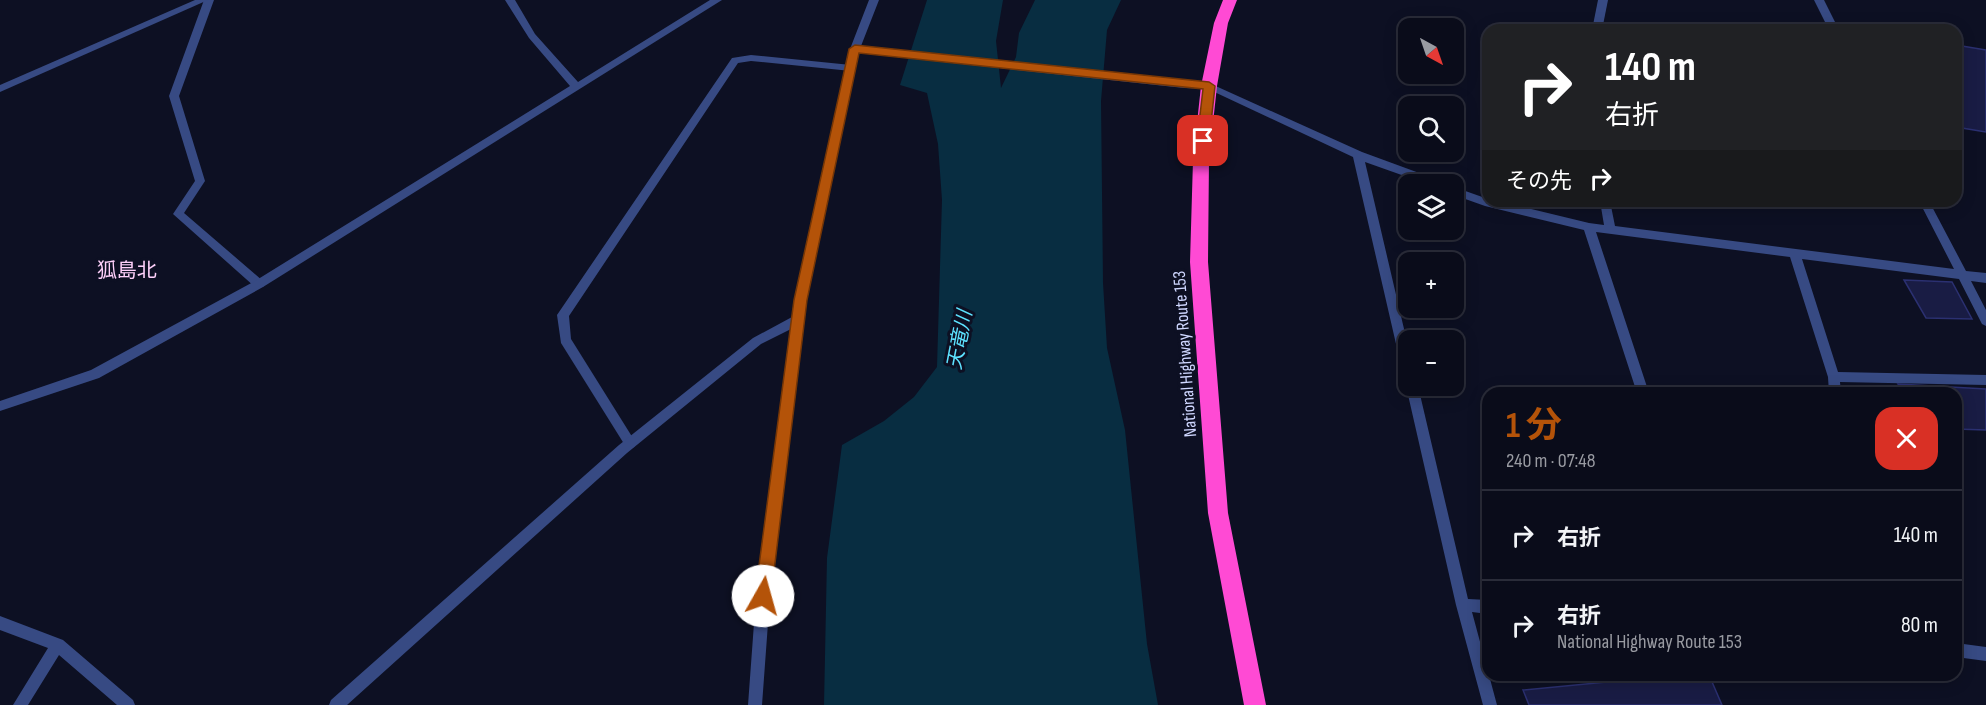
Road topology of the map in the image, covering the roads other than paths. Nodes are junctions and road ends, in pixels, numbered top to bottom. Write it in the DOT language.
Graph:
graph roads {
  1 [pos="203,0"];
  2 [pos="209,0"];
  3 [pos="510,0"];
  4 [pos="717,0"];
  5 [pos="874,0"];
  6 [pos="1230,0"];
  7 [pos="1603,0"];
  8 [pos="1819,0"];
  9 [pos="1598,24"];
  10 [pos="1831,24"];
  11 [pos="855,49"];
  12 [pos="851,68"];
  13 [pos="576,86"];
  14 [pos="1209,86"];
  15 [pos="0,89"];
  16 [pos="1358,155"];
  17 [pos="1410,174"];
  18 [pos="1464,194"];
  19 [pos="1482,201"];
  20 [pos="1506,207"];
  21 [pos="1606,207"];
  22 [pos="1926,207"];
  23 [pos="1589,227"];
  24 [pos="1610,230"];
  25 [pos="1796,254"];
  26 [pos="1962,274"];
  27 [pos="1986,278"];
  28 [pos="259,284"];
  29 [pos="798,319"];
  30 [pos="1986,321"];
  31 [pos="1399,330"];
  32 [pos="1834,377"];
  33 [pos="1986,380"];
  34 [pos="1641,387"];
  35 [pos="1835,387"];
  36 [pos="1414,396"];
  37 [pos="0,406"];
  38 [pos="630,443"];
  39 [pos="1463,605"];
  40 [pos="1482,607"];
  41 [pos="0,623"];
  42 [pos="58,645"];
  43 [pos="1962,651"];
  44 [pos="1986,654"];
  45 [pos="1482,675"];
  46 [pos="1484,681"];
  47 [pos="20,705"];
  48 [pos="128,705"];
  49 [pos="336,705"];
  50 [pos="755,705"];
  51 [pos="1255,705"];
  52 [pos="1490,705"];
  1 -- 15 [label="street"];
  2 -- 28 [label="street"];
  3 -- 13 [label="street"];
  4 -- 13 [label="street"];
  5 -- 11 [label="street"];
  6 -- 14 [label="highway, National Highway Route 153"];
  7 -- 9 [label="street"];
  8 -- 10 [label="street"];
  11 -- 12 [label="street"];
  11 -- 14 [label="street"];
  12 -- 29 [label="street"];
  12 -- 38 [label="street"];
  13 -- 28 [label="street"];
  14 -- 16 [label="street"];
  14 -- 51 [label="highway, National Highway Route 153"];
  16 -- 17 [label="street"];
  16 -- 31 [label="street"];
  18 -- 19 [label="street"];
  20 -- 23 [label="street"];
  21 -- 24 [label="street"];
  22 -- 26 [label="street"];
  23 -- 24 [label="street"];
  23 -- 34 [label="street"];
  24 -- 25 [label="street"];
  25 -- 26 [label="street"];
  25 -- 32 [label="street"];
  26 -- 27 [label="street"];
  26 -- 30 [label="street"];
  28 -- 37 [label="street"];
  29 -- 38 [label="street"];
  29 -- 50 [label="street"];
  32 -- 33 [label="street"];
  32 -- 35 [label="street"];
  36 -- 39 [label="street"];
  38 -- 49 [label="street"];
  39 -- 40 [label="street"];
  39 -- 45 [label="street"];
  41 -- 42 [label="street"];
  42 -- 47 [label="street"];
  42 -- 48 [label="street"];
  43 -- 44 [label="street"];
  46 -- 52 [label="street"];
}
